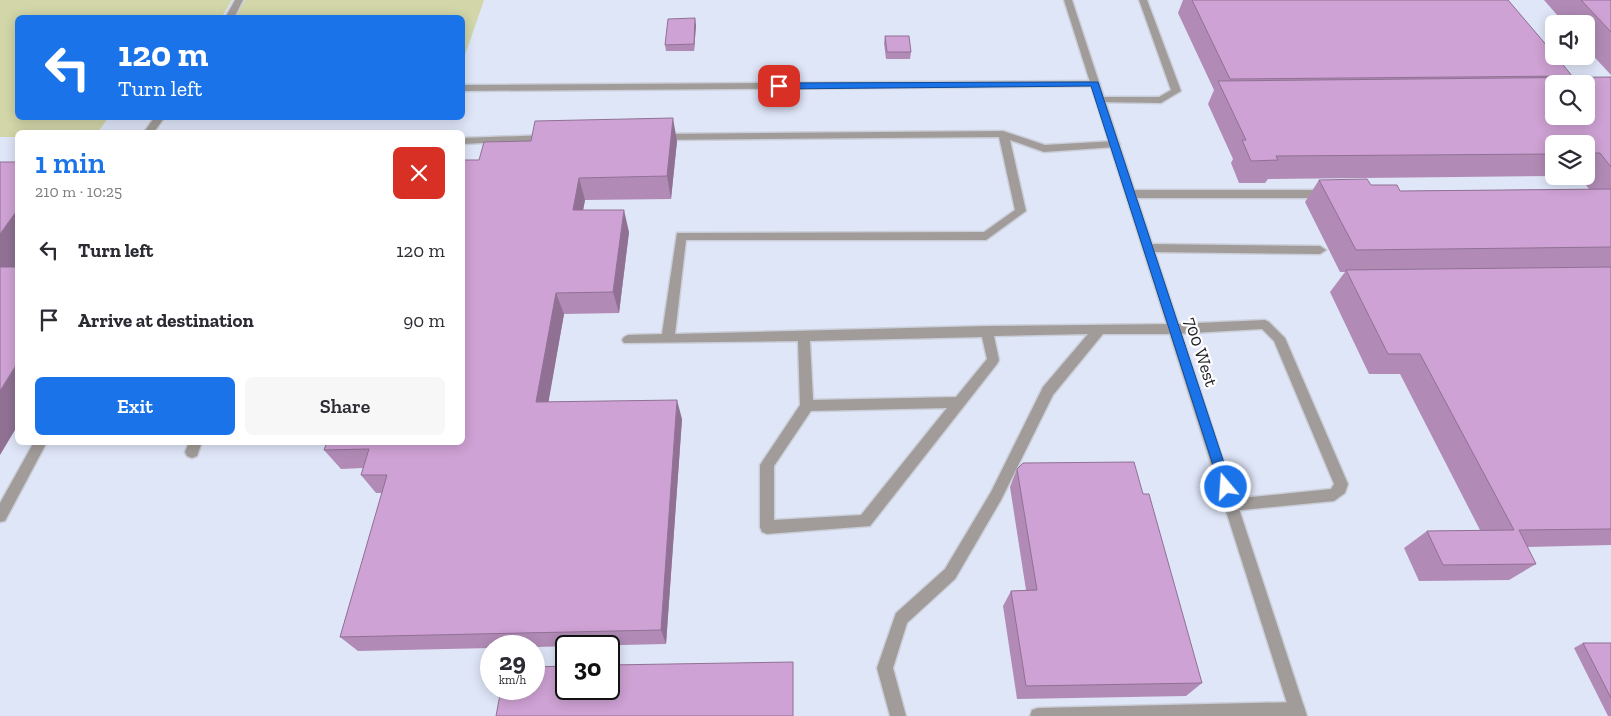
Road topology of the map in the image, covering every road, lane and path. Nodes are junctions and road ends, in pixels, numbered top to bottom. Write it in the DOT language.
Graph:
graph roads {
  1 [pos="239,0"];
  2 [pos="1068,0"];
  3 [pos="1143,0"];
  4 [pos="231,15"];
  5 [pos="1095,84"];
  6 [pos="465,88"];
  7 [pos="1100,100"];
  8 [pos="1003,134"];
  9 [pos="653,137"];
  10 [pos="563,138"];
  11 [pos="465,141"];
  12 [pos="1115,144"];
  13 [pos="1131,194"];
  14 [pos="1328,194"];
  15 [pos="1149,248"];
  16 [pos="1320,250"];
  17 [pos="1100,329"];
  18 [pos="1175,329"];
  19 [pos="987,331"];
  20 [pos="804,336"];
  21 [pos="668,339"];
  22 [pos="628,340"];
  23 [pos="959,402"];
  24 [pos="807,406"];
  25 [pos="39,445"];
  26 [pos="1232,505"];
  27 [pos="0,516"];
  28 [pos="1298,713"];
  29 [pos="898,716"];
  30 [pos="1038,716"];
  1 -- 4 [label="street"];
  2 -- 5 [label="street, 700 West"];
  3 -- 7 [label="street"];
  5 -- 6 [label="street"];
  5 -- 7 [label="street, 700 West"];
  7 -- 12 [label="street, 700 West"];
  8 -- 9 [label="street"];
  8 -- 12 [label="street"];
  8 -- 21 [label="street"];
  10 -- 11 [label="street"];
  12 -- 13 [label="street, 700 West"];
  13 -- 14 [label="street"];
  13 -- 15 [label="street, 700 West"];
  15 -- 16 [label="street"];
  15 -- 18 [label="street, 700 West"];
  17 -- 18 [label="street"];
  17 -- 19 [label="street"];
  17 -- 29 [label="street"];
  18 -- 26 [label="street, 700 West"];
  18 -- 26 [label="street"];
  19 -- 20 [label="street"];
  19 -- 23 [label="street"];
  20 -- 21 [label="street"];
  20 -- 24 [label="street"];
  21 -- 22 [label="street"];
  23 -- 24 [label="street"];
  23 -- 24 [label="street"];
  25 -- 27 [label="street"];
  26 -- 28 [label="street, 700 West"];
  28 -- 30 [label="street"];
}
